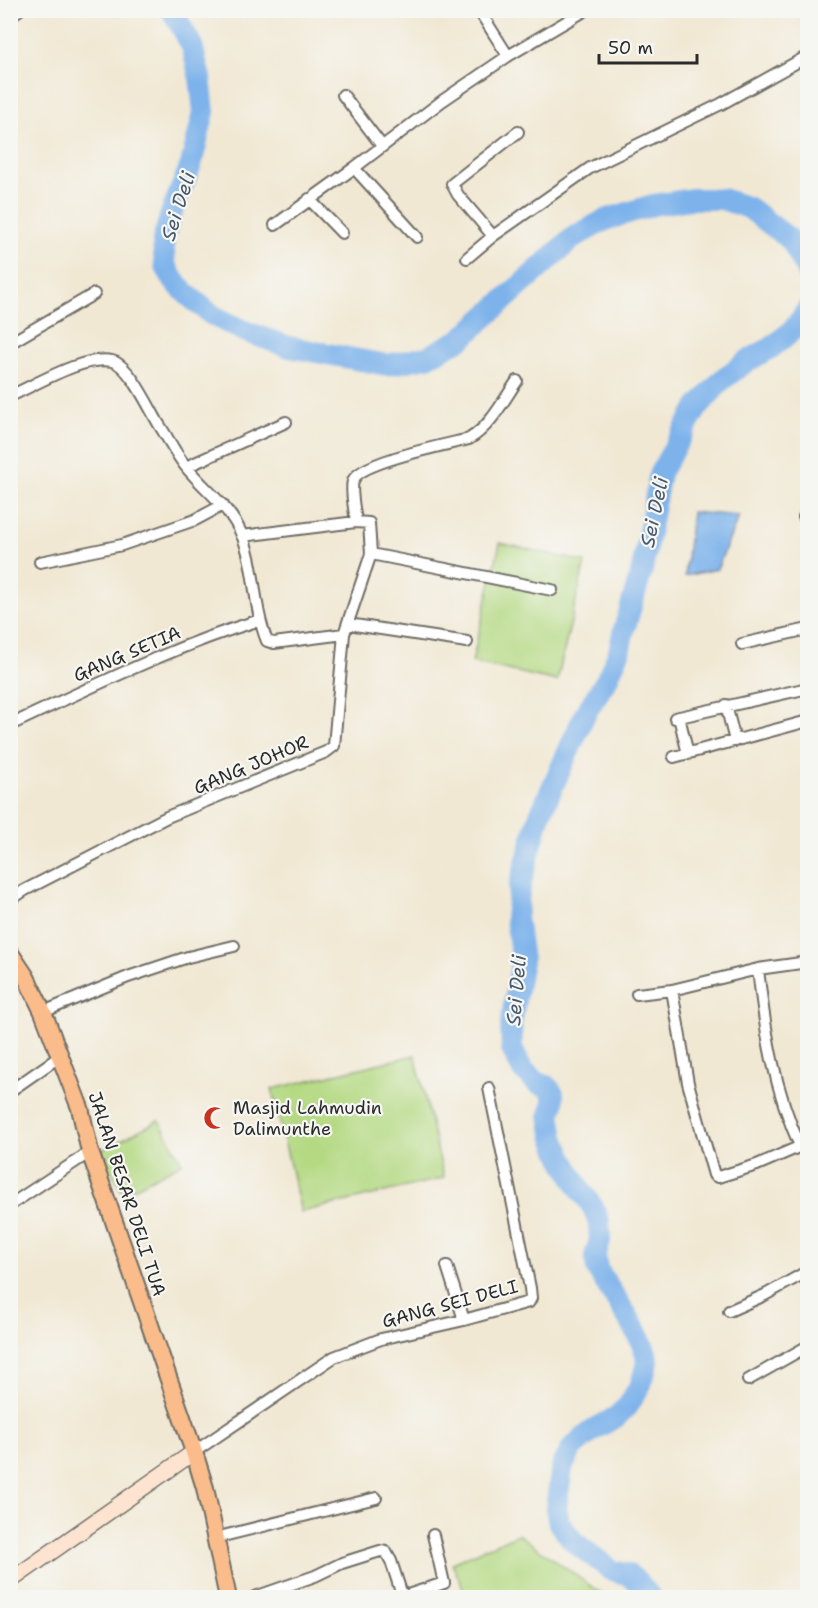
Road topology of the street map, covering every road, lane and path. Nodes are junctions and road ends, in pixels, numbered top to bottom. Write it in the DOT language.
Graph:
graph roads {
  1 [pos="19,10"];
  2 [pos="586,10"];
  3 [pos="482,15"];
  4 [pos="10,16"];
  5 [pos="508,56"];
  6 [pos="807,56"];
  7 [pos="344,95"];
  8 [pos="518,132"];
  9 [pos="382,146"];
  10 [pos="354,168"];
  11 [pos="309,199"];
  12 [pos="274,225"];
  13 [pos="342,233"];
  14 [pos="493,236"];
  15 [pos="417,237"];
  16 [pos="466,258"];
  17 [pos="94,294"];
  18 [pos="10,343"];
  19 [pos="517,381"];
  20 [pos="10,396"];
  21 [pos="286,422"];
  22 [pos="186,467"];
  23 [pos="223,505"];
  24 [pos="356,522"];
  25 [pos="242,536"];
  26 [pos="371,554"];
  27 [pos="40,562"];
  28 [pos="552,590"];
  29 [pos="260,620"];
  30 [pos="346,629"];
  31 [pos="807,630"];
  32 [pos="467,642"];
  33 [pos="742,644"];
  34 [pos="807,688"];
  35 [pos="726,705"];
  36 [pos="807,721"];
  37 [pos="10,726"];
  38 [pos="735,741"];
  39 [pos="688,754"];
  40 [pos="674,757"];
  41 [pos="10,900"];
  42 [pos="234,946"];
  43 [pos="10,953"];
  44 [pos="807,962"];
  45 [pos="758,969"];
  46 [pos="672,990"];
  47 [pos="637,994"];
  48 [pos="43,1012"];
  49 [pos="59,1057"];
  50 [pos="489,1088"];
  51 [pos="10,1091"];
  52 [pos="804,1145"];
  53 [pos="90,1152"];
  54 [pos="10,1205"];
  55 [pos="447,1266"];
  56 [pos="807,1271"];
  57 [pos="729,1311"];
  58 [pos="464,1320"];
  59 [pos="807,1346"];
  60 [pos="748,1380"];
  61 [pos="194,1452"];
  62 [pos="376,1498"];
  63 [pos="433,1535"];
  64 [pos="215,1538"];
  65 [pos="10,1581"];
  66 [pos="401,1597"];
  67 [pos="228,1598"];
  68 [pos="252,1598"];
  1 -- 4 [label="street"];
  2 -- 5 [label="street"];
  3 -- 5 [label="street"];
  5 -- 9 [label="street"];
  6 -- 14 [label="street"];
  7 -- 9 [label="street"];
  8 -- 14 [label="street"];
  9 -- 10 [label="street"];
  10 -- 11 [label="street"];
  10 -- 15 [label="street"];
  11 -- 12 [label="street"];
  11 -- 13 [label="street"];
  14 -- 16 [label="street"];
  17 -- 18 [label="street"];
  19 -- 24 [label="street"];
  20 -- 22 [label="street"];
  21 -- 22 [label="street"];
  22 -- 23 [label="street"];
  23 -- 25 [label="street"];
  23 -- 27 [label="street"];
  24 -- 25 [label="street"];
  24 -- 26 [label="street, GANG JOHOR"];
  25 -- 29 [label="street"];
  26 -- 28 [label="street"];
  26 -- 30 [label="street, GANG JOHOR"];
  29 -- 30 [label="street"];
  29 -- 37 [label="street, GANG SETIA"];
  30 -- 32 [label="street"];
  30 -- 41 [label="street, GANG JOHOR"];
  31 -- 33 [label="street"];
  34 -- 35 [label="street"];
  35 -- 38 [label="street"];
  35 -- 39 [label="street"];
  36 -- 38 [label="street"];
  38 -- 39 [label="street"];
  39 -- 40 [label="street"];
  42 -- 48 [label="street"];
  43 -- 48 [label="main road, JALAN BESAR DELI TUA"];
  44 -- 45 [label="street"];
  45 -- 46 [label="street"];
  45 -- 52 [label="street"];
  46 -- 47 [label="street"];
  46 -- 52 [label="street"];
  48 -- 49 [label="main road, JALAN BESAR DELI TUA"];
  49 -- 51 [label="street"];
  49 -- 53 [label="main road, JALAN BESAR DELI TUA"];
  50 -- 58 [label="street, GANG SEI DELI"];
  53 -- 54 [label="street"];
  53 -- 61 [label="main road, JALAN BESAR DELI TUA"];
  55 -- 58 [label="street"];
  56 -- 57 [label="street"];
  58 -- 61 [label="street, GANG SEI DELI"];
  59 -- 60 [label="street"];
  61 -- 64 [label="main road, JALAN BESAR DELI TUA"];
  61 -- 65 [label="street"];
  62 -- 64 [label="street"];
  63 -- 66 [label="street"];
  64 -- 67 [label="main road, JALAN BESAR DELI TUA"];
  66 -- 68 [label="street"];
}
